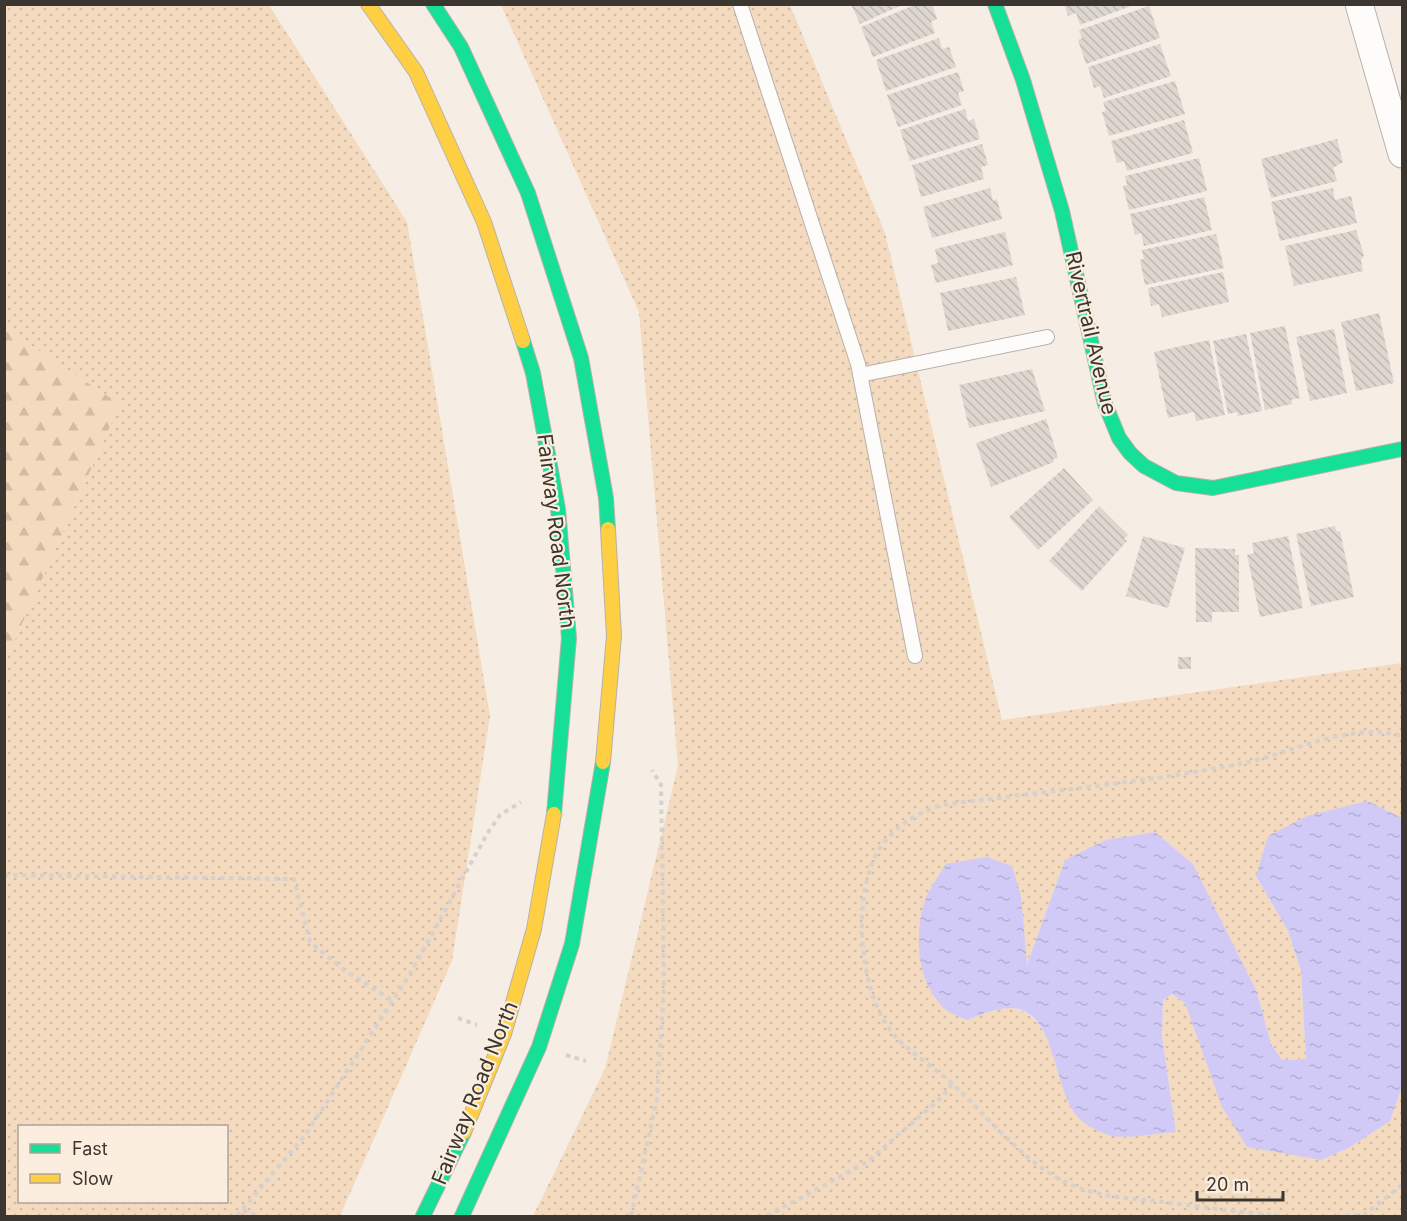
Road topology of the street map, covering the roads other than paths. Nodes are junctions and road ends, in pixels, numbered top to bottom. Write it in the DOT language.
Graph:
graph roads {
  1 [pos="368,4"];
  2 [pos="433,4"];
  3 [pos="740,4"];
  4 [pos="995,4"];
  5 [pos="1359,4"];
  6 [pos="1402,154"];
  7 [pos="1047,337"];
  8 [pos="860,375"];
  9 [pos="1402,449"];
  10 [pos="915,656"];
  11 [pos="423,1216"];
  12 [pos="462,1216"];
  1 -- 11 [label="main road, Fairway Road North"];
  2 -- 12 [label="main road, Fairway Road North"];
  3 -- 8 [label="lane"];
  4 -- 9 [label="main road, Rivertrail Avenue"];
  5 -- 6 [label="street"];
  7 -- 8 [label="lane"];
  8 -- 10 [label="lane"];
}
